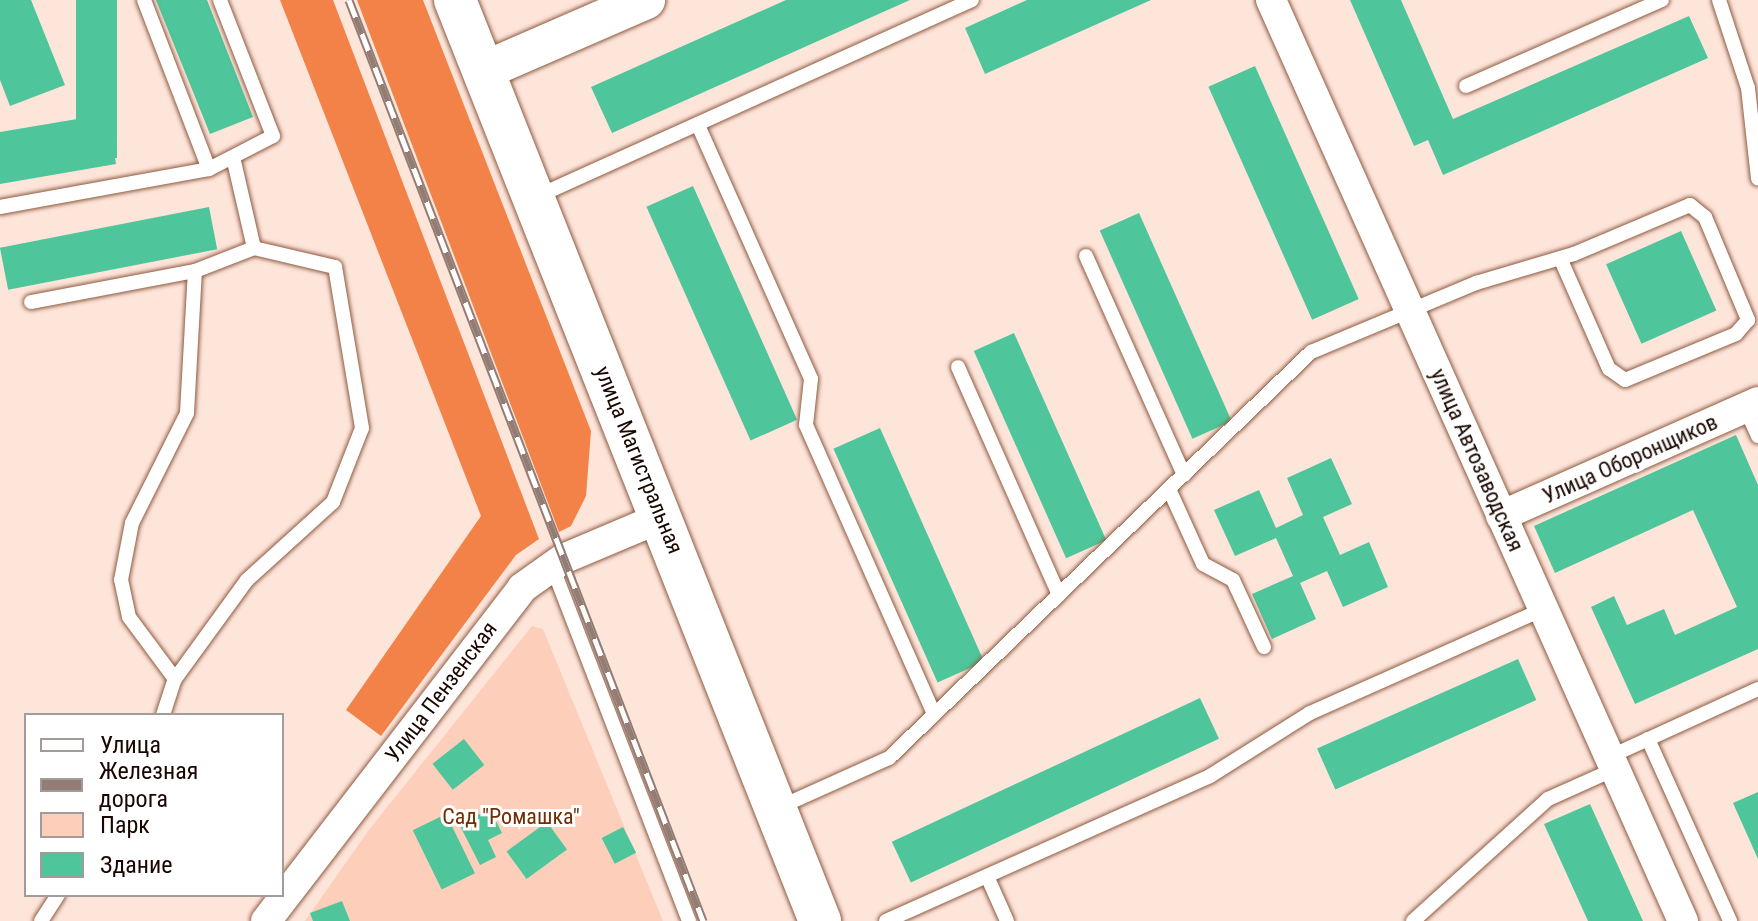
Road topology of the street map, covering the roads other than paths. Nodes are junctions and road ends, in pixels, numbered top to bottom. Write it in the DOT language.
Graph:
graph roads {
  1 [pos="144,0"];
  2 [pos="220,0"];
  3 [pos="455,0"];
  4 [pos="1271,0"];
  5 [pos="1662,0"];
  6 [pos="1719,0"];
  7 [pos="969,1"];
  8 [pos="631,3"];
  9 [pos="483,71"];
  10 [pos="1466,86"];
  11 [pos="698,125"];
  12 [pos="233,157"];
  13 [pos="209,169"];
  14 [pos="1758,178"];
  15 [pos="534,198"];
  16 [pos="0,207"];
  17 [pos="254,248"];
  18 [pos="1086,256"];
  19 [pos="1560,258"];
  20 [pos="195,271"];
  21 [pos="31,302"];
  22 [pos="1410,312"];
  23 [pos="958,367"];
  24 [pos="1752,405"];
  25 [pos="1758,436"];
  26 [pos="1184,475"];
  27 [pos="1169,489"];
  28 [pos="1501,516"];
  29 [pos="660,518"];
  30 [pos="552,565"];
  31 [pos="1059,595"];
  32 [pos="1544,609"];
  33 [pos="1264,647"];
  34 [pos="175,679"];
  35 [pos="1758,689"];
  36 [pos="164,713"];
  37 [pos="934,714"];
  38 [pos="1648,739"];
  39 [pos="1612,763"];
  40 [pos="776,808"];
  41 [pos="987,876"];
  42 [pos="57,897"];
  43 [pos="275,917"];
  44 [pos="41,921"];
  45 [pos="689,921"];
  46 [pos="820,921"];
  47 [pos="886,921"];
  48 [pos="1007,921"];
  49 [pos="1413,921"];
  50 [pos="1683,921"];
  51 [pos="1730,921"];
  1 -- 13 [label="lane"];
  2 -- 12 [label="lane"];
  3 -- 9 [label="main road, улица Магистральная"];
  4 -- 22 [label="street, улица Автозаводская"];
  5 -- 10 [label="lane"];
  6 -- 14 [label="lane"];
  7 -- 11 [label="lane"];
  8 -- 9 [label="street"];
  9 -- 15 [label="main road, улица Магистральная"];
  11 -- 15 [label="lane"];
  11 -- 37 [label="lane"];
  12 -- 13 [label="lane"];
  12 -- 17 [label="lane"];
  13 -- 16 [label="lane"];
  15 -- 29 [label="main road, улица Магистральная"];
  17 -- 20 [label="lane"];
  17 -- 34 [label="lane"];
  18 -- 26 [label="lane"];
  19 -- 19 [label="lane"];
  19 -- 22 [label="lane"];
  20 -- 21 [label="lane"];
  20 -- 34 [label="lane"];
  22 -- 26 [label="lane"];
  22 -- 28 [label="street, улица Автозаводская"];
  23 -- 31 [label="lane"];
  24 -- 25 [label="lane"];
  24 -- 28 [label="street, Улица Оборонщиков"];
  26 -- 27 [label="lane"];
  27 -- 31 [label="lane"];
  27 -- 33 [label="lane"];
  28 -- 32 [label="street, улица Автозаводская"];
  29 -- 30 [label="street, Улица Пензенская"];
  29 -- 40 [label="main road, улица Магистральная"];
  30 -- 43 [label="street, Улица Пензенская"];
  30 -- 45 [label="lane"];
  31 -- 37 [label="lane"];
  32 -- 39 [label="street, улица Автозаводская"];
  32 -- 41 [label="lane"];
  34 -- 36 [label="lane"];
  35 -- 38 [label="lane"];
  37 -- 40 [label="lane"];
  38 -- 39 [label="lane"];
  38 -- 51 [label="lane"];
  39 -- 49 [label="lane"];
  39 -- 50 [label="street, улица Автозаводская"];
  40 -- 46 [label="main road, улица Магистральная"];
  41 -- 47 [label="lane"];
  41 -- 48 [label="lane"];
  42 -- 44 [label="lane"];
}
